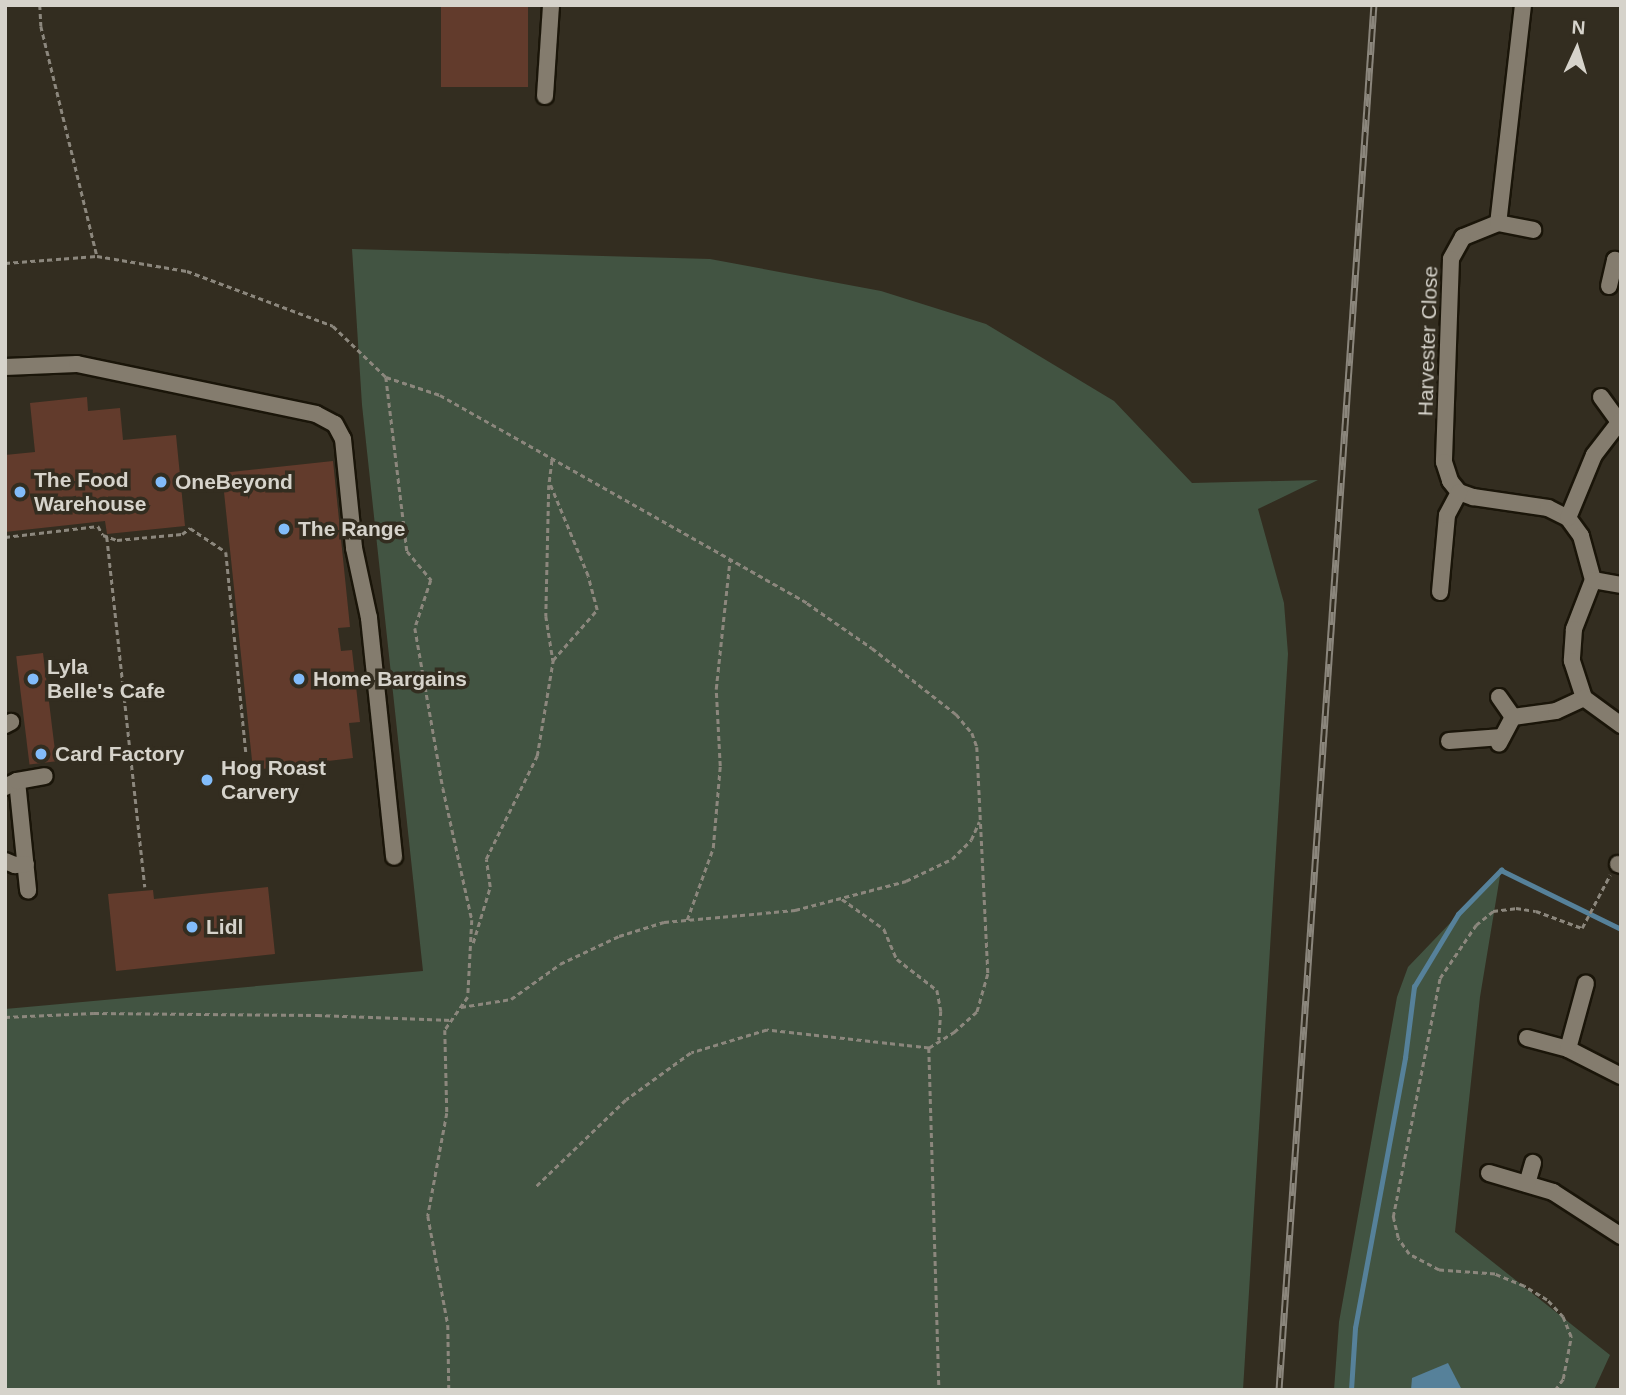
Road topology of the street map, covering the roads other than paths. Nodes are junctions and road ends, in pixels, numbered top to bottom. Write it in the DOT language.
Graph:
graph roads {
  1 [pos="551,5"];
  2 [pos="1523,5"];
  3 [pos="545,96"];
  4 [pos="1498,223"];
  5 [pos="1532,230"];
  6 [pos="1621,263"];
  7 [pos="1609,286"];
  8 [pos="5,367"];
  9 [pos="1601,397"];
  10 [pos="1619,420"];
  11 [pos="1459,492"];
  12 [pos="1568,518"];
  13 [pos="1593,580"];
  14 [pos="1621,584"];
  15 [pos="1440,592"];
  16 [pos="1499,697"];
  17 [pos="1584,698"];
  18 [pos="1513,717"];
  19 [pos="1621,725"];
  20 [pos="1449,741"];
  21 [pos="45,776"];
  22 [pos="11,784"];
  23 [pos="13,809"];
  24 [pos="394,857"];
  25 [pos="5,861"];
  26 [pos="26,864"];
  27 [pos="28,890"];
  28 [pos="1586,983"];
  29 [pos="1527,1038"];
  30 [pos="1568,1049"];
  31 [pos="1621,1076"];
  32 [pos="1533,1163"];
  33 [pos="1489,1173"];
  34 [pos="1527,1184"];
  35 [pos="1621,1236"];
  1 -- 3 [label="street"];
  2 -- 4 [label="street"];
  4 -- 5 [label="street"];
  4 -- 11 [label="street, Harvester Close"];
  6 -- 7 [label="street"];
  8 -- 24 [label="street"];
  9 -- 10 [label="street"];
  10 -- 12 [label="street"];
  11 -- 12 [label="street"];
  11 -- 15 [label="street"];
  12 -- 13 [label="street"];
  13 -- 14 [label="street"];
  13 -- 17 [label="street"];
  16 -- 18 [label="street"];
  17 -- 18 [label="street"];
  17 -- 19 [label="street"];
  18 -- 20 [label="street"];
  21 -- 22 [label="street"];
  22 -- 23 [label="street"];
  23 -- 26 [label="street"];
  25 -- 26 [label="street"];
  26 -- 27 [label="street"];
  28 -- 30 [label="street"];
  29 -- 30 [label="street"];
  30 -- 31 [label="street"];
  32 -- 34 [label="street"];
  33 -- 34 [label="street"];
  34 -- 35 [label="street"];
}
